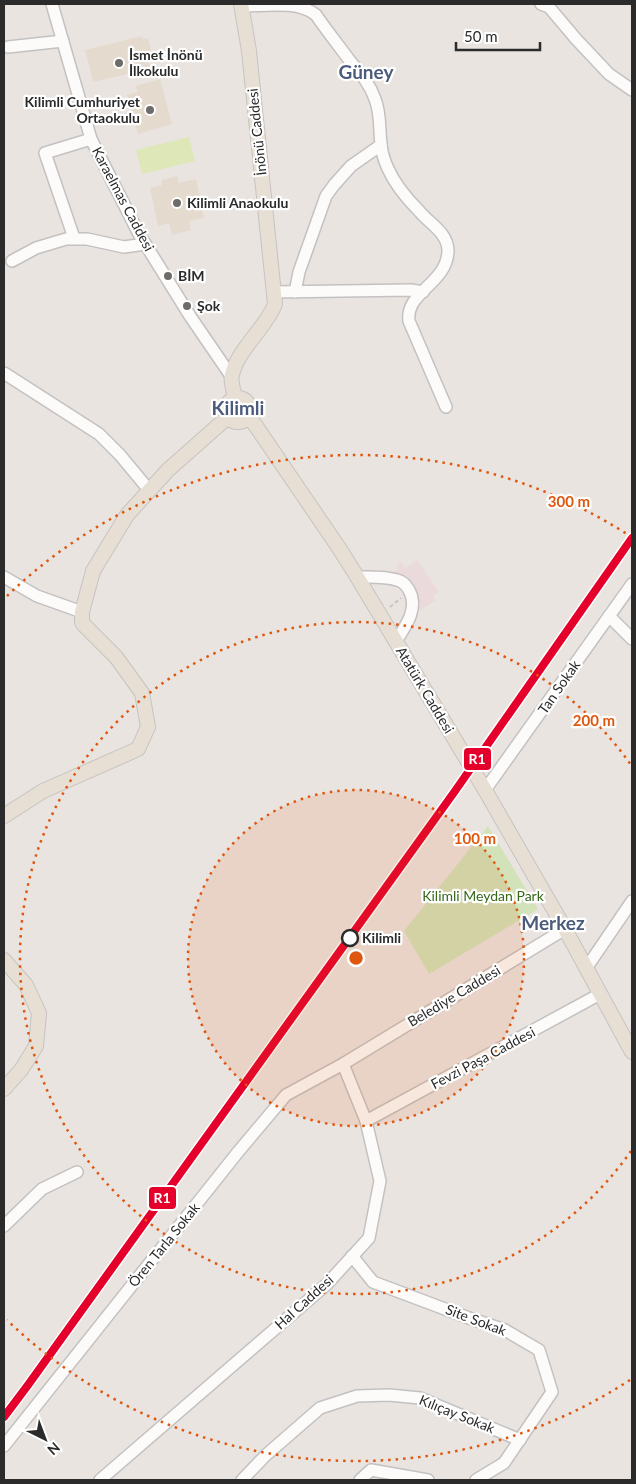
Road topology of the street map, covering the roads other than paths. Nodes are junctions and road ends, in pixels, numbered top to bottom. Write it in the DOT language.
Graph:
graph roads {
  1 [pos="52,4"];
  2 [pos="540,4"];
  3 [pos="241,5"];
  4 [pos="63,41"];
  5 [pos="8,47"];
  6 [pos="632,90"];
  7 [pos="91,139"];
  8 [pos="381,145"];
  9 [pos="74,238"];
  10 [pos="145,244"];
  11 [pos="12,261"];
  12 [pos="273,292"];
  13 [pos="295,292"];
  14 [pos="423,292"];
  15 [pos="4,373"];
  16 [pos="232,376"];
  17 [pos="235,398"];
  18 [pos="446,407"];
  19 [pos="229,416"];
  20 [pos="249,416"];
  21 [pos="149,490"];
  22 [pos="4,577"];
  23 [pos="357,577"];
  24 [pos="632,584"];
  25 [pos="82,612"];
  26 [pos="609,616"];
  27 [pos="632,639"];
  28 [pos="396,641"];
  29 [pos="485,790"];
  30 [pos="4,816"];
  31 [pos="632,901"];
  32 [pos="565,929"];
  33 [pos="4,960"];
  34 [pos="586,967"];
  35 [pos="600,994"];
  36 [pos="632,1052"];
  37 [pos="343,1064"];
  38 [pos="4,1089"];
  39 [pos="366,1121"];
  40 [pos="77,1172"];
  41 [pos="4,1226"];
  42 [pos="352,1256"];
  43 [pos="520,1440"];
  44 [pos="4,1446"];
  45 [pos="100,1480"];
  46 [pos="242,1480"];
  47 [pos="360,1480"];
  48 [pos="428,1480"];
  49 [pos="476,1480"];
  1 -- 4 [label="street, Karaelmas Caddesi"];
  2 -- 6 [label="street"];
  3 -- 8 [label="street"];
  3 -- 12 [label="main road, İnönü Caddesi"];
  4 -- 5 [label="street"];
  4 -- 7 [label="street, Karaelmas Caddesi"];
  7 -- 9 [label="street"];
  7 -- 10 [label="street, Karaelmas Caddesi"];
  8 -- 13 [label="street"];
  8 -- 14 [label="street"];
  9 -- 10 [label="street"];
  9 -- 11 [label="street"];
  10 -- 16 [label="street, Karaelmas Caddesi"];
  12 -- 13 [label="street"];
  12 -- 16 [label="main road, İnönü Caddesi"];
  13 -- 14 [label="street"];
  14 -- 18 [label="street"];
  15 -- 21 [label="street"];
  16 -- 17 [label="main road"];
  17 -- 19 [label="main road"];
  17 -- 20 [label="main road"];
  19 -- 20 [label="main road"];
  19 -- 21 [label="main road"];
  20 -- 23 [label="main road, Atatürk Caddesi"];
  21 -- 25 [label="main road"];
  22 -- 25 [label="street"];
  23 -- 28 [label="main road, Atatürk Caddesi"];
  23 -- 28 [label="street"];
  24 -- 26 [label="street, Tan Sokak"];
  25 -- 30 [label="main road"];
  26 -- 27 [label="street"];
  26 -- 29 [label="street, Tan Sokak"];
  28 -- 29 [label="main road, Atatürk Caddesi"];
  29 -- 32 [label="main road, Atatürk Caddesi"];
  31 -- 34 [label="street"];
  32 -- 34 [label="main road, Atatürk Caddesi"];
  32 -- 37 [label="street, Belediye Caddesi"];
  33 -- 38 [label="main road"];
  34 -- 35 [label="main road, Atatürk Caddesi"];
  35 -- 36 [label="main road, Atatürk Caddesi"];
  35 -- 39 [label="street, Fevzi Paşa Caddesi"];
  37 -- 39 [label="street, Hal Caddesi"];
  37 -- 44 [label="street, Ören Tarla Sokak"];
  39 -- 42 [label="street, Hal Caddesi"];
  40 -- 41 [label="street"];
  42 -- 43 [label="street, Site Sokak"];
  42 -- 45 [label="street, Hal Caddesi"];
  43 -- 46 [label="street, Kılıçay Sokak"];
  43 -- 49 [label="street, Site Sokak"];
  47 -- 48 [label="street"];
}
